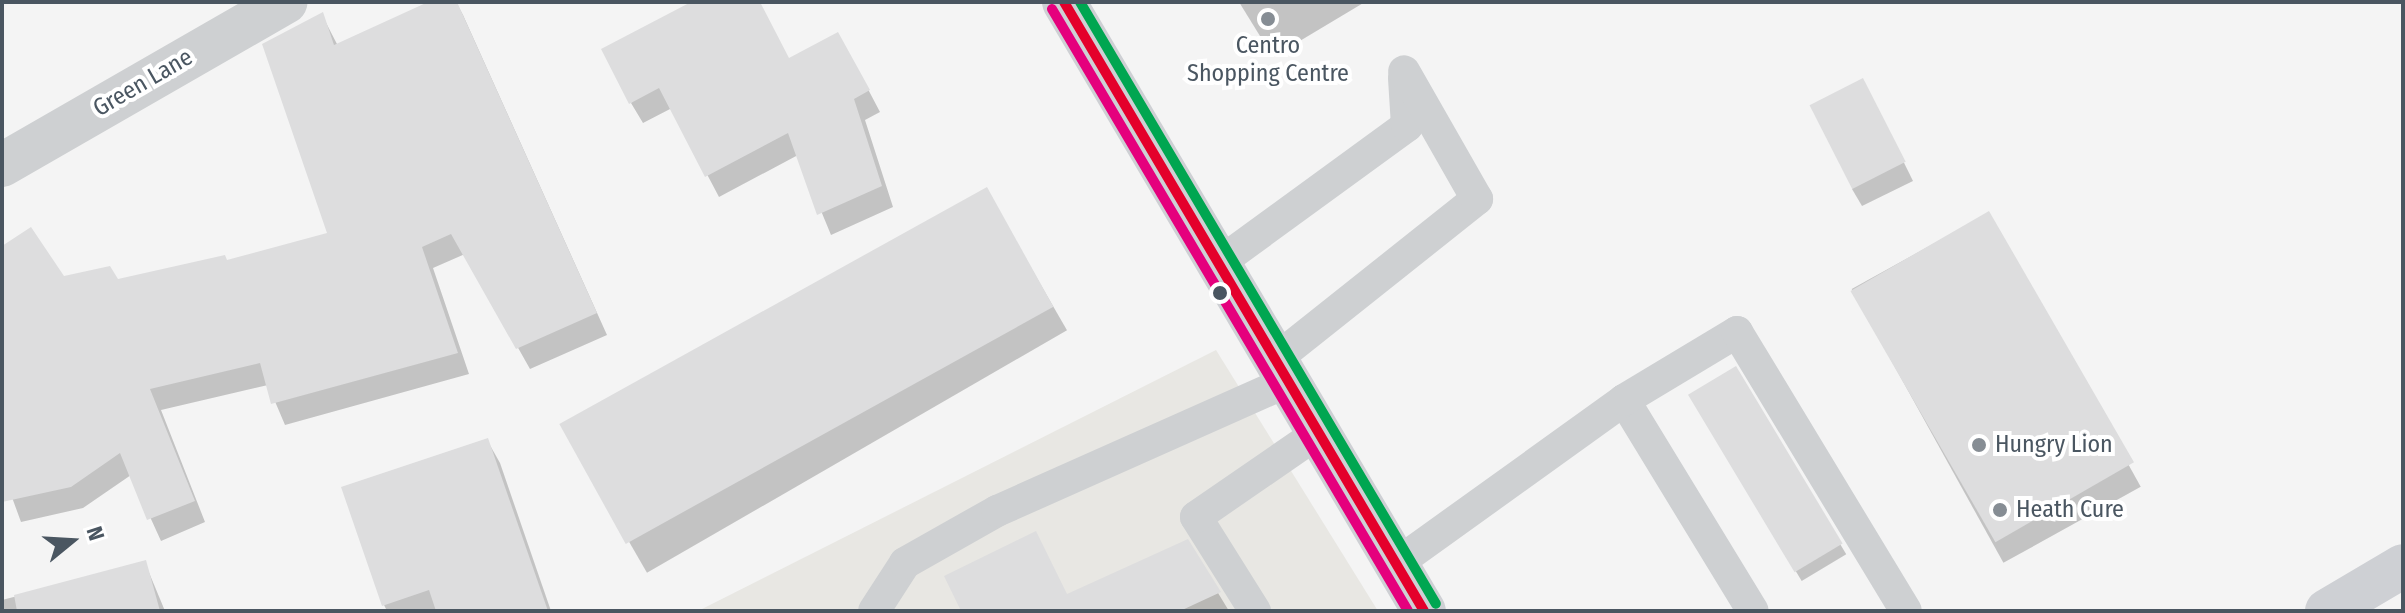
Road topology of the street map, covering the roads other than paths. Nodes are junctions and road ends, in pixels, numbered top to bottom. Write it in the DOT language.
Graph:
graph roads {
  1 [pos="285,2"];
  2 [pos="1064,2"];
  3 [pos="2,165"];
  4 [pos="1219,263"];
  5 [pos="1282,370"];
  6 [pos="1624,400"];
  7 [pos="1319,432"];
  8 [pos="1396,564"];
  9 [pos="2403,566"];
  10 [pos="1893,606"];
  11 [pos="874,611"];
  12 [pos="1255,611"];
  13 [pos="1424,611"];
  14 [pos="1753,611"];
  15 [pos="2327,611"];
  1 -- 3 [label="street, Green Lane"];
  2 -- 4 [label="main road"];
  4 -- 5 [label="main road"];
  4 -- 5 [label="lane"];
  5 -- 7 [label="main road"];
  5 -- 11 [label="lane"];
  6 -- 8 [label="lane"];
  6 -- 10 [label="lane"];
  6 -- 14 [label="lane"];
  7 -- 8 [label="main road"];
  7 -- 12 [label="lane"];
  8 -- 13 [label="main road"];
  9 -- 15 [label="main road"];
}
